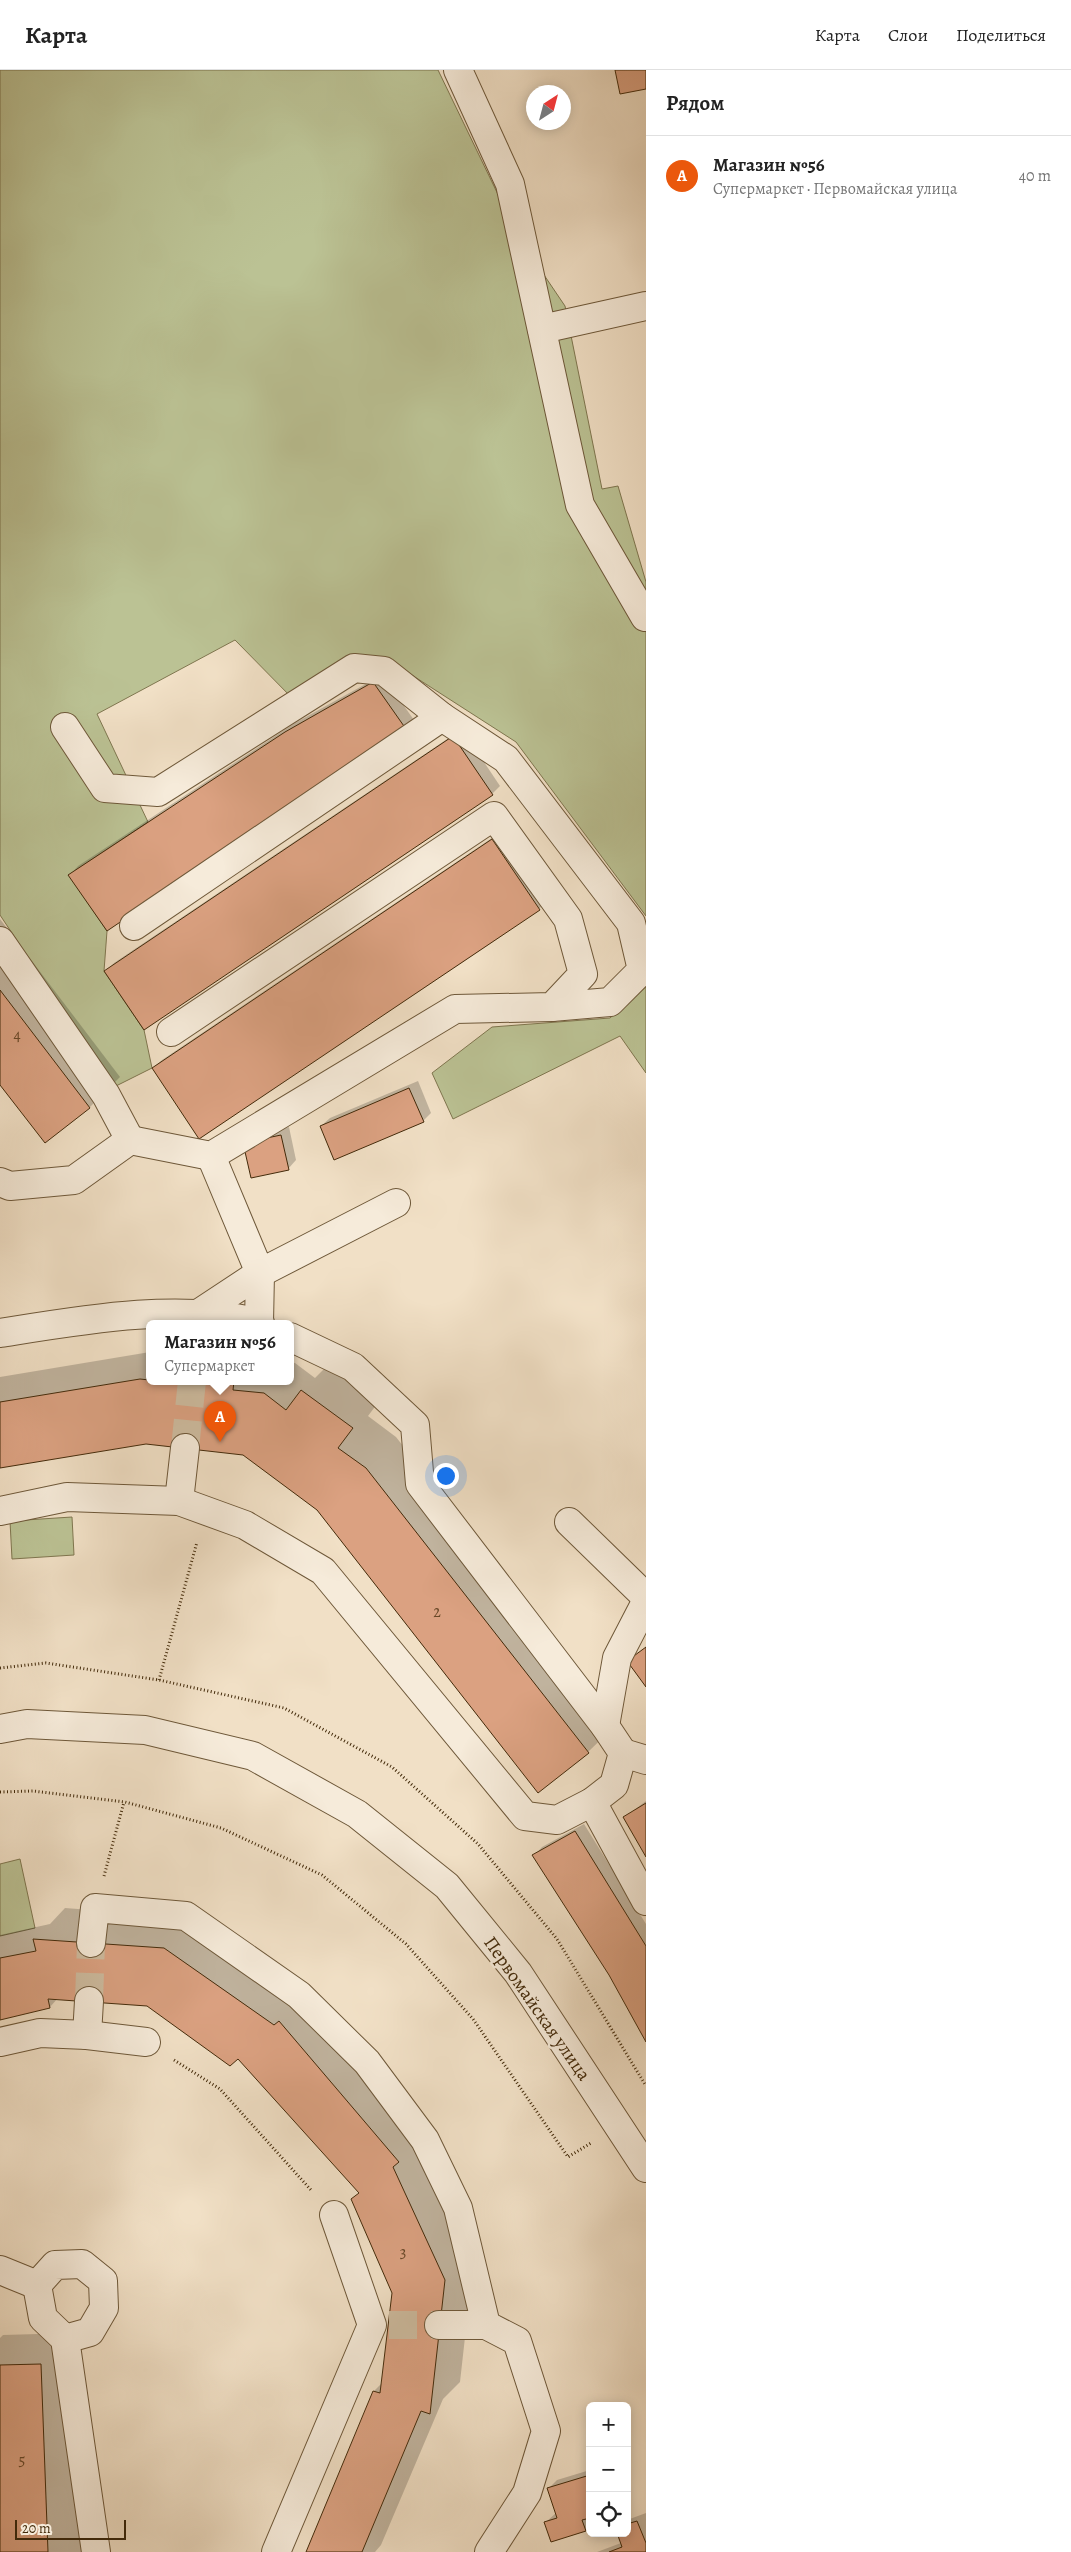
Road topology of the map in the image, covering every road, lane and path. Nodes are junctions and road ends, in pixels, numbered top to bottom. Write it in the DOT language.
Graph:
graph roads {
  1 [pos="458,70"];
  2 [pos="646,306"];
  3 [pos="542,329"];
  4 [pos="645,617"];
  5 [pos="442,717"];
  6 [pos="65,726"];
  7 [pos="134,926"];
  8 [pos="0,941"];
  9 [pos="552,1007"];
  10 [pos="171,1032"];
  11 [pos="130,1140"];
  12 [pos="211,1156"];
  13 [pos="0,1182"];
  14 [pos="396,1203"];
  15 [pos="260,1273"];
  16 [pos="198,1318"];
  17 [pos="223,1320"];
  18 [pos="260,1320"];
  19 [pos="0,1334"];
  20 [pos="294,1339"];
  21 [pos="185,1448"];
  22 [pos="179,1501"];
  23 [pos="206,1510"];
  24 [pos="0,1511"];
  25 [pos="570,1522"];
  26 [pos="646,1597"];
  27 [pos="646,1602"];
  28 [pos="159,1680"];
  29 [pos="605,1726"];
  30 [pos="0,1728"];
  31 [pos="634,1757"];
  32 [pos="0,1792"];
  33 [pos="124,1802"];
  34 [pos="592,1802"];
  35 [pos="111,1851"];
  36 [pos="646,1901"];
  37 [pos="92,1944"];
  38 [pos="89,2001"];
  39 [pos="87,2035"];
  40 [pos="0,2042"];
  41 [pos="146,2042"];
  42 [pos="598,2139"];
  43 [pos="646,2168"];
  44 [pos="334,2215"];
  45 [pos="0,2270"];
  46 [pos="37,2286"];
  47 [pos="439,2325"];
  48 [pos="486,2325"];
  49 [pos="65,2338"];
  50 [pos="96,2552"];
  51 [pos="276,2552"];
  52 [pos="489,2552"];
  1 -- 3 [label="street"];
  2 -- 3 [label="street"];
  3 -- 4 [label="street"];
  5 -- 6 [label="street"];
  5 -- 7 [label="street"];
  5 -- 9 [label="street"];
  8 -- 11 [label="street"];
  9 -- 10 [label="street"];
  9 -- 12 [label="street"];
  11 -- 12 [label="street"];
  11 -- 13 [label="street"];
  12 -- 15 [label="street"];
  14 -- 15 [label="street"];
  15 -- 16 [label="street"];
  15 -- 18 [label="street"];
  16 -- 17 [label="street"];
  16 -- 19 [label="street"];
  20 -- 29 [label="street"];
  21 -- 22 [label="street"];
  22 -- 23 [label="street"];
  22 -- 24 [label="street"];
  23 -- 28 [label="path"];
  23 -- 34 [label="street"];
  25 -- 26 [label="street"];
  27 -- 29 [label="street"];
  29 -- 31 [label="street"];
  30 -- 43 [label="street, Первомайская улица"];
  31 -- 34 [label="street"];
  32 -- 33 [label="path"];
  33 -- 35 [label="path"];
  33 -- 42 [label="path"];
  34 -- 36 [label="street"];
  37 -- 48 [label="street"];
  38 -- 39 [label="street"];
  39 -- 40 [label="street"];
  39 -- 41 [label="street"];
  41 -- 44 [label="path"];
  44 -- 51 [label="street"];
  45 -- 46 [label="street"];
  46 -- 49 [label="street"];
  46 -- 49 [label="street"];
  47 -- 48 [label="street"];
  48 -- 52 [label="street"];
  49 -- 50 [label="street"];
}
